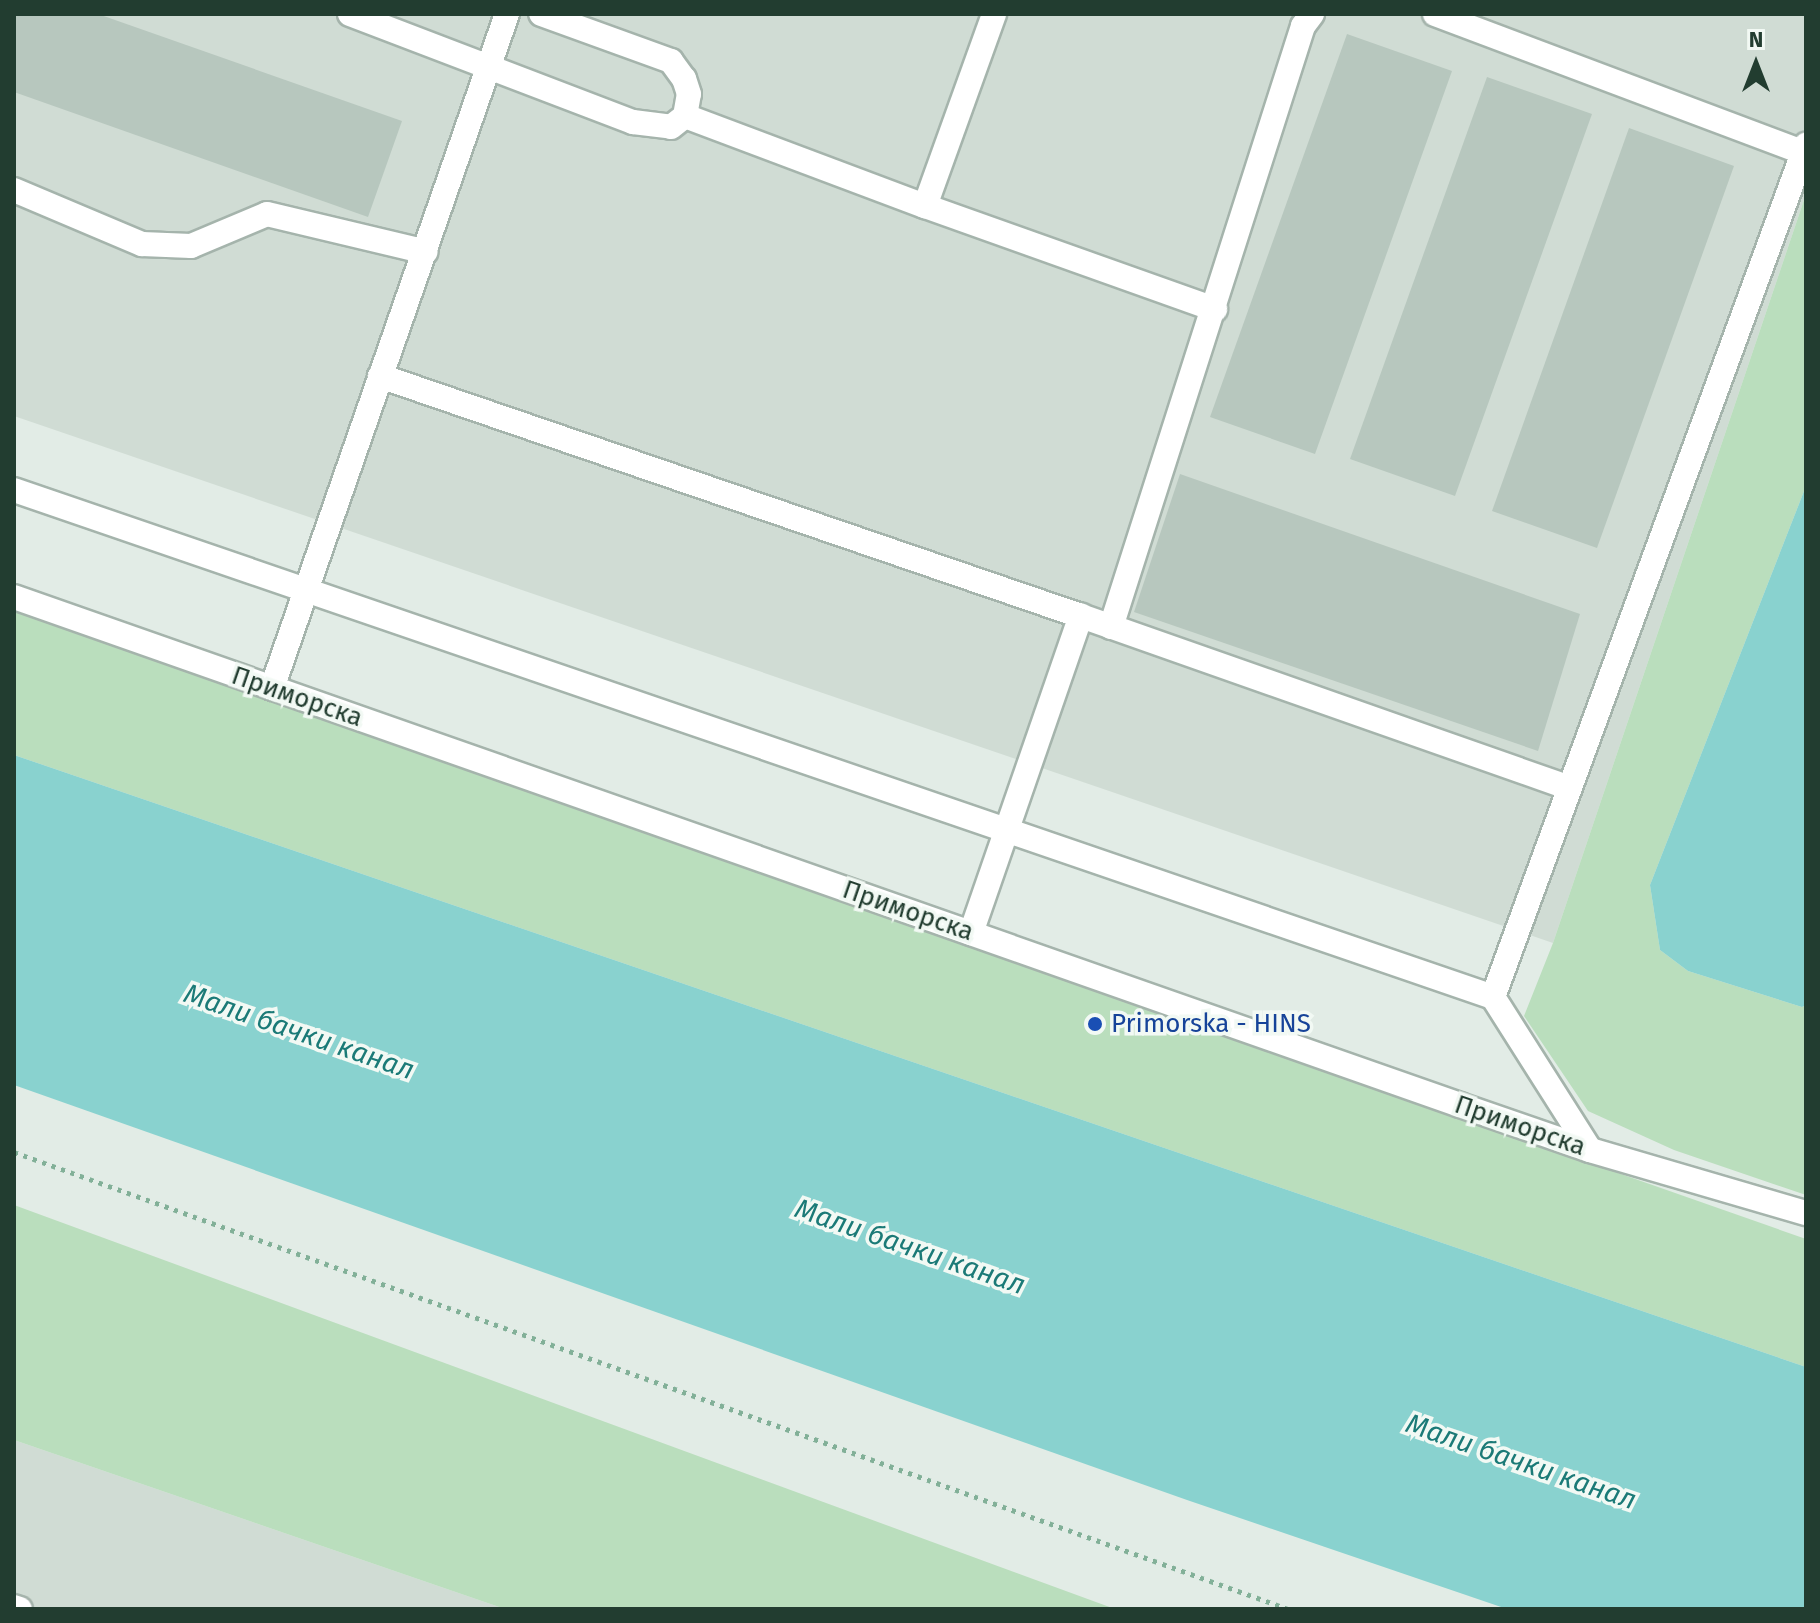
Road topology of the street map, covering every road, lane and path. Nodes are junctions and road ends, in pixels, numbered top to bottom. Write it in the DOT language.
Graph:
graph roads {
  1 [pos="350,14"];
  2 [pos="507,14"];
  3 [pos="541,14"];
  4 [pos="994,14"];
  5 [pos="1312,14"];
  6 [pos="1435,14"];
  7 [pos="488,67"];
  8 [pos="685,116"];
  9 [pos="1805,148"];
  10 [pos="14,190"];
  11 [pos="925,206"];
  12 [pos="426,252"];
  13 [pos="1215,309"];
  14 [pos="380,376"];
  15 [pos="14,490"];
  16 [pos="305,591"];
  17 [pos="14,597"];
  18 [pos="1081,616"];
  19 [pos="1111,627"];
  20 [pos="272,688"];
  21 [pos="1570,788"];
  22 [pos="1007,831"];
  23 [pos="971,933"];
  24 [pos="1493,997"];
  25 [pos="1590,1150"];
  26 [pos="14,1152"];
  27 [pos="1806,1213"];
  28 [pos="14,1607"];
  29 [pos="20,1609"];
  30 [pos="1288,1609"];
  1 -- 7 [label="street"];
  2 -- 7 [label="street"];
  3 -- 8 [label="street"];
  4 -- 11 [label="street"];
  5 -- 13 [label="street"];
  6 -- 9 [label="street"];
  7 -- 8 [label="street"];
  7 -- 12 [label="street"];
  8 -- 11 [label="street"];
  9 -- 21 [label="street"];
  10 -- 12 [label="street"];
  11 -- 13 [label="street"];
  12 -- 14 [label="street"];
  13 -- 19 [label="street"];
  14 -- 16 [label="street"];
  14 -- 18 [label="street"];
  15 -- 16 [label="street"];
  16 -- 20 [label="street"];
  16 -- 22 [label="street"];
  17 -- 20 [label="street, Приморска"];
  18 -- 19 [label="street"];
  18 -- 22 [label="street"];
  19 -- 21 [label="street"];
  20 -- 23 [label="street, Приморска"];
  21 -- 24 [label="street"];
  22 -- 23 [label="street"];
  22 -- 24 [label="street"];
  23 -- 25 [label="street, Приморска"];
  24 -- 25 [label="street"];
  25 -- 27 [label="street, Приморска"];
  26 -- 30 [label="path"];
  28 -- 29 [label="street"];
}
